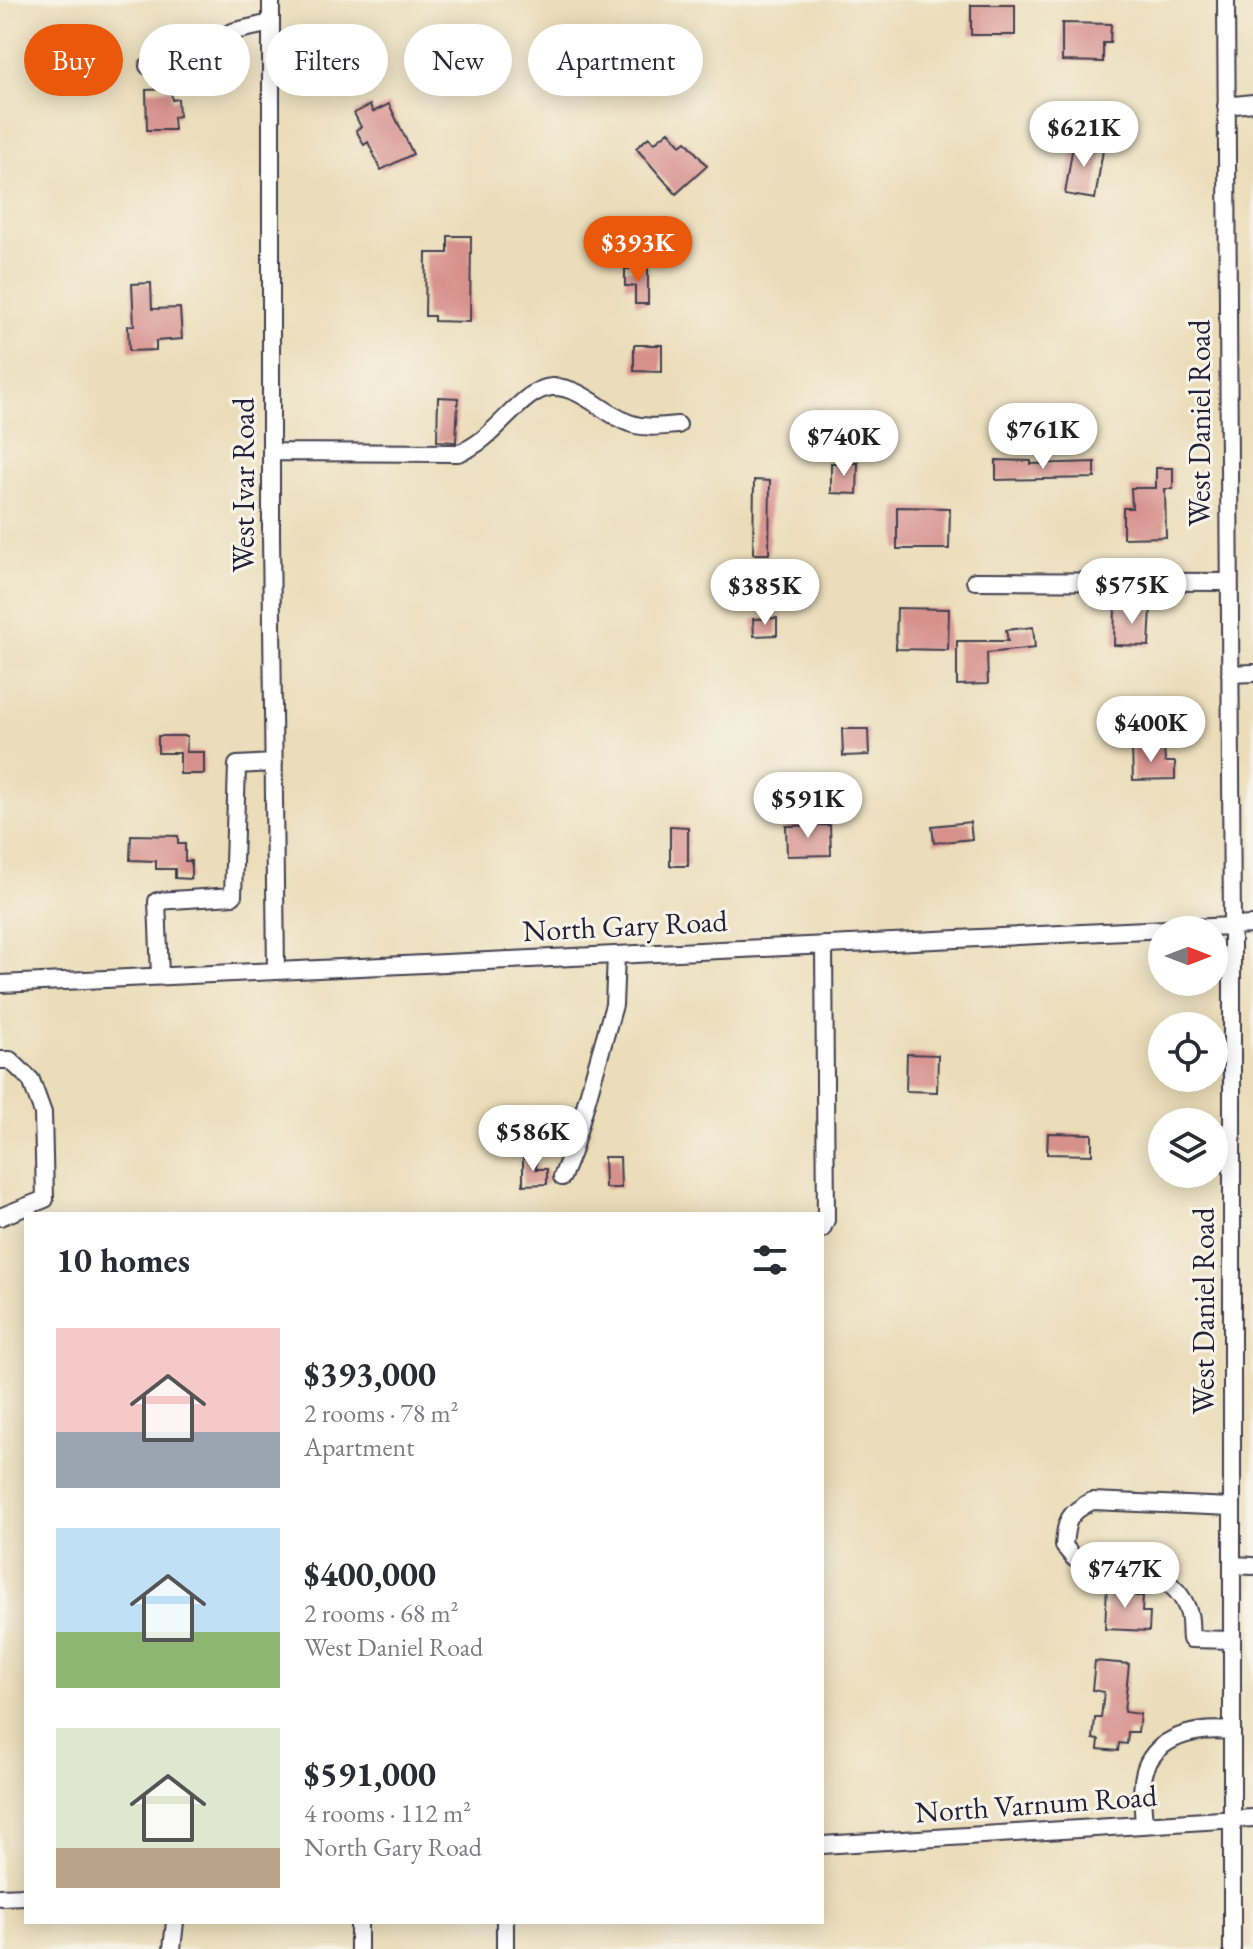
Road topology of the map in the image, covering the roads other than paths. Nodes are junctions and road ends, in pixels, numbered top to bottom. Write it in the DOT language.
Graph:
graph roads {
  1 [pos="271,0"];
  2 [pos="1226,0"];
  3 [pos="271,23"];
  4 [pos="250,28"];
  5 [pos="1253,103"];
  6 [pos="1226,106"];
  7 [pos="678,425"];
  8 [pos="271,452"];
  9 [pos="975,581"];
  10 [pos="1229,582"];
  11 [pos="1253,673"];
  12 [pos="1230,674"];
  13 [pos="274,763"];
  14 [pos="1253,925"];
  15 [pos="1232,926"];
  16 [pos="824,945"];
  17 [pos="616,955"];
  18 [pos="276,971"];
  19 [pos="160,976"];
  20 [pos="0,984"];
  21 [pos="0,1060"];
  22 [pos="562,1177"];
  23 [pos="823,1212"];
  24 [pos="0,1217"];
  25 [pos="1232,1507"];
  26 [pos="1232,1565"];
  27 [pos="1253,1566"];
  28 [pos="1232,1640"];
  29 [pos="1231,1731"];
  30 [pos="1253,1818"];
  31 [pos="1232,1820"];
  32 [pos="1144,1825"];
  33 [pos="824,1845"];
  34 [pos="24,1896"];
  35 [pos="0,1897"];
  36 [pos="175,1924"];
  37 [pos="359,1924"];
  38 [pos="505,1924"];
  39 [pos="172,1949"];
  40 [pos="359,1949"];
  41 [pos="505,1949"];
  42 [pos="1232,1949"];
  1 -- 3 [label="street, West Ivar Road"];
  2 -- 6 [label="street, West Daniel Road"];
  3 -- 4 [label="street"];
  3 -- 8 [label="street, West Ivar Road"];
  5 -- 6 [label="street"];
  6 -- 10 [label="street, West Daniel Road"];
  7 -- 8 [label="street"];
  8 -- 13 [label="street, West Ivar Road"];
  9 -- 10 [label="street"];
  10 -- 12 [label="street, West Daniel Road"];
  11 -- 12 [label="street"];
  12 -- 15 [label="street, West Daniel Road"];
  13 -- 18 [label="street, West Ivar Road"];
  13 -- 19 [label="street"];
  14 -- 15 [label="street, North Gary Road"];
  15 -- 16 [label="street, North Gary Road"];
  15 -- 25 [label="street, West Daniel Road"];
  16 -- 17 [label="street, North Gary Road"];
  16 -- 23 [label="street"];
  17 -- 18 [label="street, North Gary Road"];
  17 -- 22 [label="street"];
  18 -- 19 [label="street, North Gary Road"];
  19 -- 20 [label="street, North Gary Road"];
  21 -- 24 [label="street"];
  25 -- 26 [label="street, West Daniel Road"];
  25 -- 28 [label="street"];
  26 -- 27 [label="street"];
  26 -- 28 [label="street, West Daniel Road"];
  28 -- 29 [label="street, West Daniel Road"];
  29 -- 31 [label="street, West Daniel Road"];
  29 -- 32 [label="street"];
  30 -- 31 [label="street, North Varnum Road"];
  31 -- 32 [label="street, North Varnum Road"];
  31 -- 42 [label="street, West Daniel Road"];
  32 -- 33 [label="street, North Varnum Road"];
  34 -- 35 [label="street"];
  36 -- 39 [label="street"];
  37 -- 40 [label="street"];
  38 -- 41 [label="street"];
}
